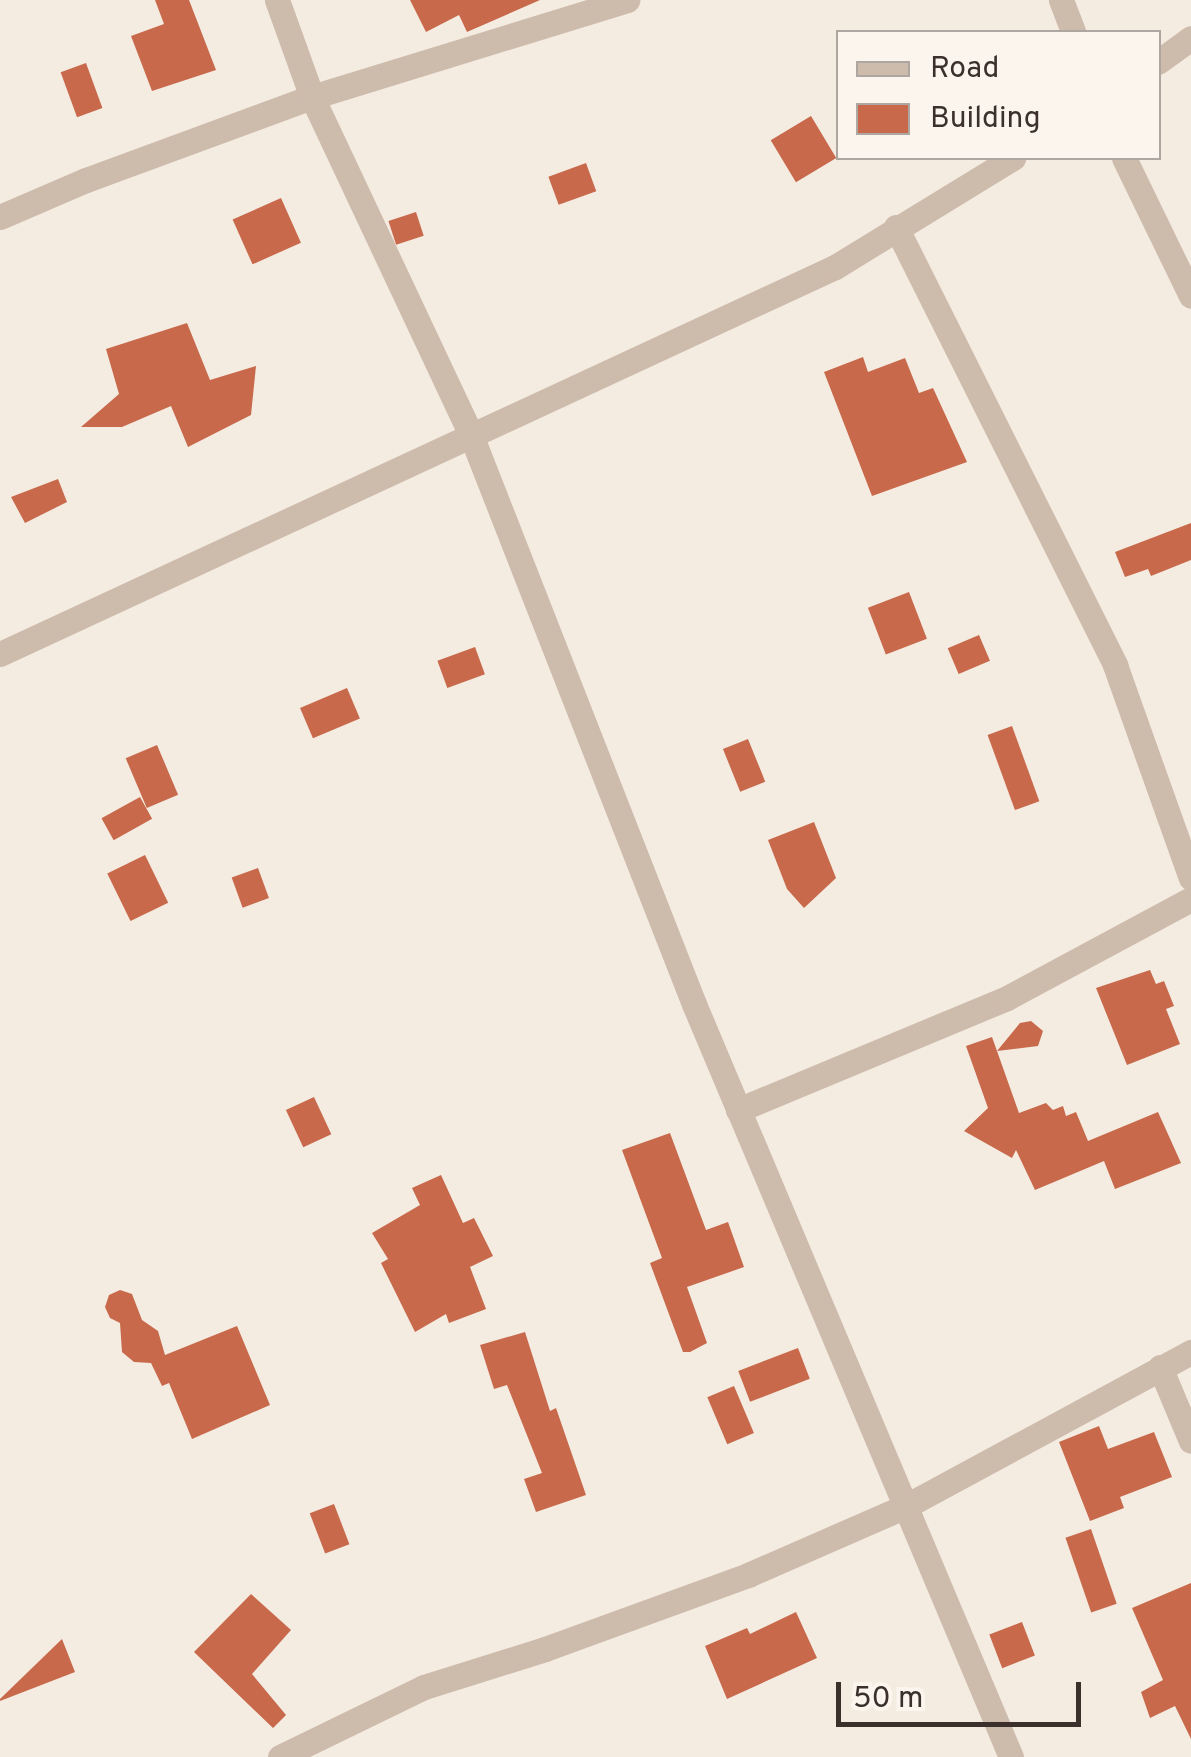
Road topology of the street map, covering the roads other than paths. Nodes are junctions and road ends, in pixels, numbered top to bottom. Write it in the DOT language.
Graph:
graph roads {
  1 [pos="277,0"];
  2 [pos="627,0"];
  3 [pos="1060,0"];
  4 [pos="1071,30"];
  5 [pos="1191,38"];
  6 [pos="1161,60"];
  7 [pos="312,96"];
  8 [pos="1010,160"];
  9 [pos="1125,160"];
  10 [pos="0,218"];
  11 [pos="896,227"];
  12 [pos="1191,296"];
  13 [pos="471,436"];
  14 [pos="0,654"];
  15 [pos="1191,878"];
  16 [pos="1191,900"];
  17 [pos="738,1110"];
  18 [pos="1191,1352"];
  19 [pos="1160,1367"];
  20 [pos="1191,1442"];
  21 [pos="908,1505"];
  22 [pos="280,1757"];
  23 [pos="1012,1757"];
  1 -- 7 [label="street"];
  2 -- 7 [label="street"];
  3 -- 4 [label="street"];
  5 -- 6 [label="street"];
  7 -- 10 [label="street"];
  7 -- 13 [label="street"];
  8 -- 11 [label="street"];
  9 -- 12 [label="street"];
  11 -- 13 [label="street"];
  11 -- 15 [label="street"];
  13 -- 14 [label="street"];
  13 -- 17 [label="street"];
  16 -- 17 [label="street"];
  17 -- 21 [label="street"];
  18 -- 19 [label="street"];
  19 -- 20 [label="street"];
  19 -- 21 [label="street"];
  21 -- 22 [label="street"];
  21 -- 23 [label="street"];
}
